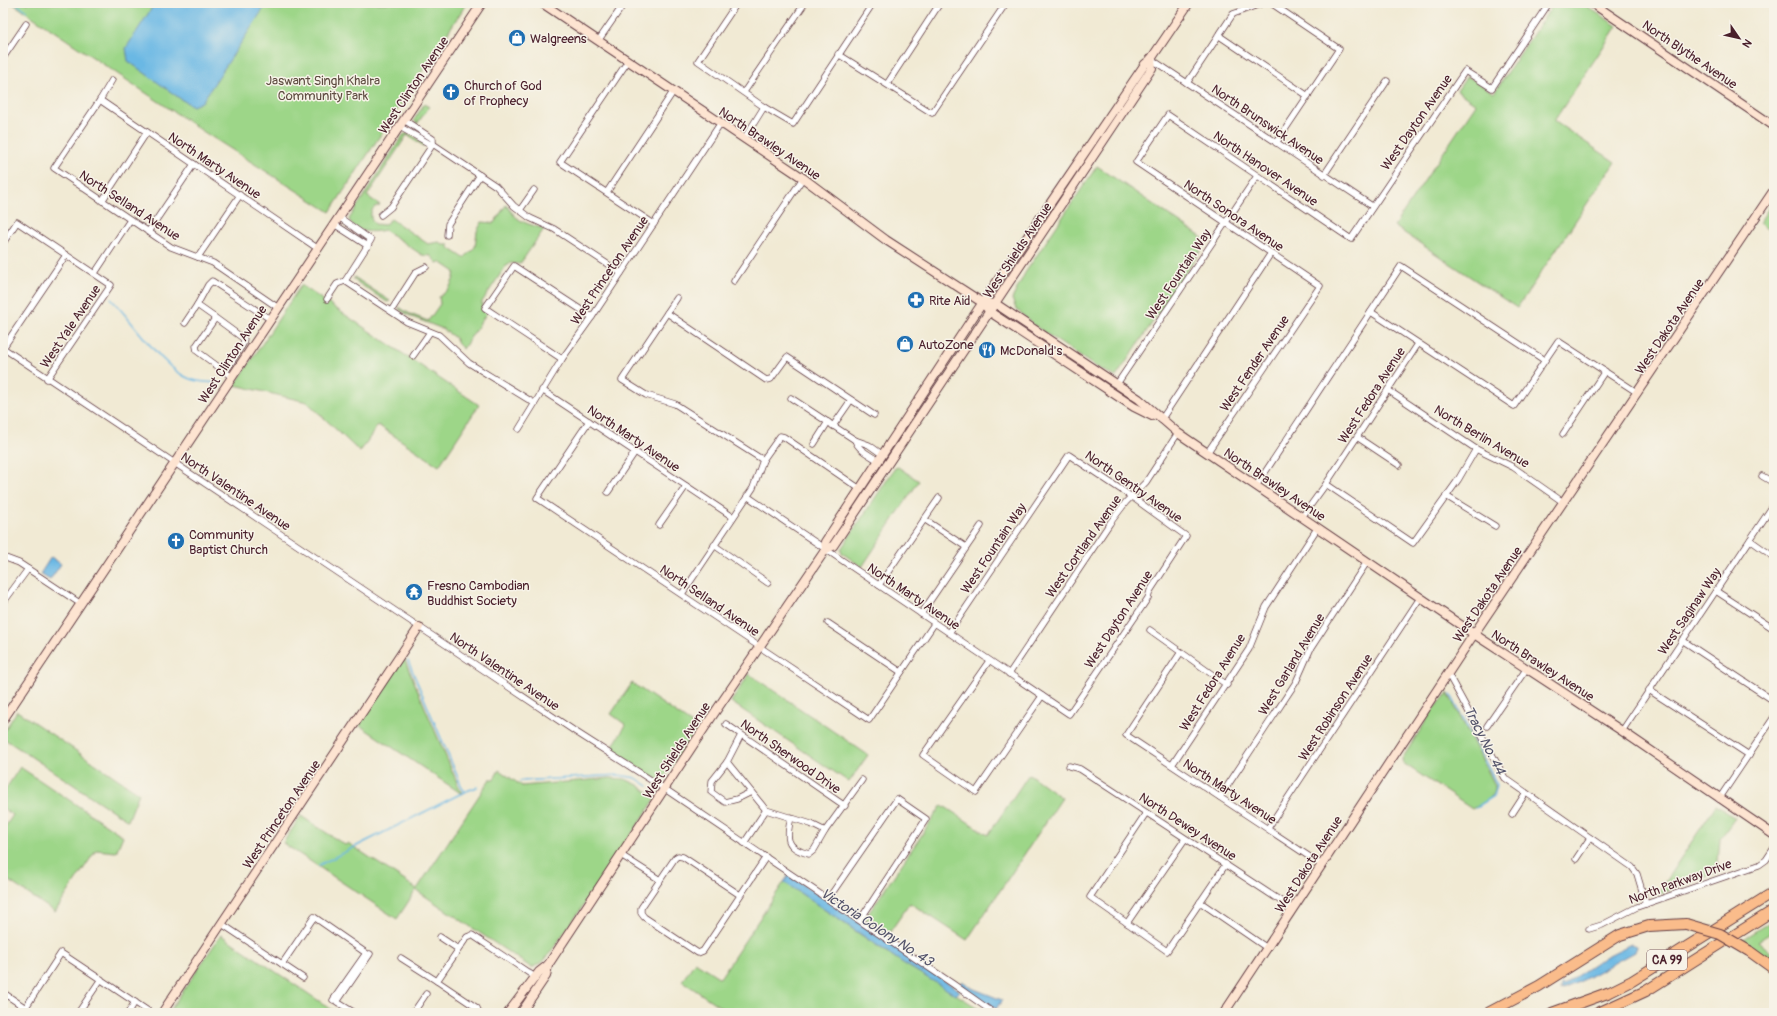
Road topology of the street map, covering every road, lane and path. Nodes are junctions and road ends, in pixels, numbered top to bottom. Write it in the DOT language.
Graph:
graph roads {
  1 [pos="482,3"];
  2 [pos="542,3"];
  3 [pos="613,3"];
  4 [pos="736,3"];
  5 [pos="805,3"];
  6 [pos="873,3"];
  7 [pos="940,3"];
  8 [pos="1006,3"];
  9 [pos="1189,3"];
  10 [pos="1263,3"];
  11 [pos="1271,3"];
  12 [pos="1549,3"];
  13 [pos="1592,3"];
  14 [pos="26,24"];
  15 [pos="1218,35"];
  16 [pos="598,41"];
  17 [pos="838,54"];
  18 [pos="3,58"];
  19 [pos="1151,59"];
  20 [pos="628,61"];
  21 [pos="112,80"];
  22 [pos="1387,81"];
  23 [pos="1187,83"];
  24 [pos="887,84"];
  25 [pos="673,92"];
  26 [pos="744,92"];
  27 [pos="1308,96"];
  28 [pos="100,100"];
  29 [pos="764,107"];
  30 [pos="1168,115"];
  31 [pos="402,123"];
  32 [pos="720,124"];
  33 [pos="1774,126"];
  34 [pos="147,132"];
  35 [pos="744,140"];
  36 [pos="1276,143"];
  37 [pos="433,144"];
  38 [pos="194,164"];
  39 [pos="480,175"];
  40 [pos="1324,175"];
  41 [pos="1257,176"];
  42 [pos="803,178"];
  43 [pos="534,190"];
  44 [pos="1774,190"];
  45 [pos="607,192"];
  46 [pos="240,195"];
  47 [pos="102,200"];
  48 [pos="1372,206"];
  49 [pos="520,210"];
  50 [pos="380,215"];
  51 [pos="130,220"];
  52 [pos="336,220"];
  53 [pos="1226,222"];
  54 [pos="654,224"];
  55 [pos="148,232"];
  56 [pos="447,235"];
  57 [pos="1351,239"];
  58 [pos="3,243"];
  59 [pos="368,246"];
  60 [pos="317,248"];
  61 [pos="1271,253"];
  62 [pos="66,255"];
  63 [pos="198,258"];
  64 [pos="426,266"];
  65 [pos="94,273"];
  66 [pos="621,273"];
  67 [pos="734,280"];
  68 [pos="345,281"];
  69 [pos="1320,286"];
  70 [pos="677,298"];
  71 [pos="328,299"];
  72 [pos="983,303"];
  73 [pos="996,304"];
  74 [pos="197,305"];
  75 [pos="277,307"];
  76 [pos="391,311"];
  77 [pos="990,312"];
  78 [pos="1371,312"];
  79 [pos="667,313"];
  80 [pos="214,317"];
  81 [pos="592,317"];
  82 [pos="270,318"];
  83 [pos="185,323"];
  84 [pos="430,332"];
  85 [pos="1418,344"];
  86 [pos="3,348"];
  87 [pos="413,356"];
  88 [pos="1059,357"];
  89 [pos="562,359"];
  90 [pos="1544,360"];
  91 [pos="1605,371"];
  92 [pos="224,372"];
  93 [pos="1102,374"];
  94 [pos="232,377"];
  95 [pos="47,379"];
  96 [pos="932,380"];
  97 [pos="1117,384"];
  98 [pos="542,390"];
  99 [pos="1388,390"];
  100 [pos="1638,393"];
  101 [pos="791,398"];
  102 [pos="851,400"];
  103 [pos="534,403"];
  104 [pos="924,410"];
  105 [pos="910,414"];
  106 [pos="874,415"];
  107 [pos="1161,420"];
  108 [pos="589,421"];
  109 [pos="828,422"];
  110 [pos="834,426"];
  111 [pos="519,429"];
  112 [pos="1178,433"];
  113 [pos="1563,434"];
  114 [pos="1357,437"];
  115 [pos="814,444"];
  116 [pos="1476,448"];
  117 [pos="635,452"];
  118 [pos="1207,453"];
  119 [pos="1069,455"];
  120 [pos="893,456"];
  121 [pos="881,458"];
  122 [pos="763,460"];
  123 [pos="175,463"];
  124 [pos="1399,465"];
  125 [pos="1762,476"];
  126 [pos="1774,483"];
  127 [pos="1326,484"];
  128 [pos="686,486"];
  129 [pos="1256,486"];
  130 [pos="860,489"];
  131 [pos="608,492"];
  132 [pos="747,496"];
  133 [pos="1446,496"];
  134 [pos="1132,497"];
  135 [pos="939,498"];
  136 [pos="1563,502"];
  137 [pos="1774,504"];
  138 [pos="1302,517"];
  139 [pos="733,518"];
  140 [pos="924,519"];
  141 [pos="659,525"];
  142 [pos="981,526"];
  143 [pos="1495,526"];
  144 [pos="1318,527"];
  145 [pos="1186,536"];
  146 [pos="1750,540"];
  147 [pos="714,545"];
  148 [pos="966,547"];
  149 [pos="826,549"];
  150 [pos="1774,557"];
  151 [pos="3,558"];
  152 [pos="1368,562"];
  153 [pos="28,569"];
  154 [pos="768,583"];
  155 [pos="879,585"];
  156 [pos="1716,591"];
  157 [pos="682,594"];
  158 [pos="1420,598"];
  159 [pos="3,603"];
  160 [pos="81,604"];
  161 [pos="921,614"];
  162 [pos="828,623"];
  163 [pos="934,624"];
  164 [pos="419,627"];
  165 [pos="1774,629"];
  166 [pos="1150,630"];
  167 [pos="949,633"];
  168 [pos="1474,634"];
  169 [pos="1682,640"];
  170 [pos="760,647"];
  171 [pos="1181,652"];
  172 [pos="989,661"];
  173 [pos="1527,668"];
  174 [pos="901,672"];
  175 [pos="1009,674"];
  176 [pos="1448,674"];
  177 [pos="1227,685"];
  178 [pos="1649,690"];
  179 [pos="1042,696"];
  180 [pos="1774,701"];
  181 [pos="1069,714"];
  182 [pos="1774,717"];
  183 [pos="3,720"];
  184 [pos="726,724"];
  185 [pos="1487,726"];
  186 [pos="1622,730"];
  187 [pos="741,735"];
  188 [pos="1749,755"];
  189 [pos="727,762"];
  190 [pos="1069,766"];
  191 [pos="1172,766"];
  192 [pos="862,780"];
  193 [pos="665,789"];
  194 [pos="751,792"];
  195 [pos="1525,794"];
  196 [pos="1220,797"];
  197 [pos="1719,799"];
  198 [pos="845,806"];
  199 [pos="766,810"];
  200 [pos="1146,813"];
  201 [pos="1512,814"];
  202 [pos="791,817"];
  203 [pos="1268,828"];
  204 [pos="825,831"];
  205 [pos="1774,835"];
  206 [pos="1590,838"];
  207 [pos="1184,839"];
  208 [pos="744,843"];
  209 [pos="1774,848"];
  210 [pos="621,855"];
  211 [pos="766,857"];
  212 [pos="1576,859"];
  213 [pos="1226,864"];
  214 [pos="1322,865"];
  215 [pos="660,880"];
  216 [pos="1774,892"];
  217 [pos="740,895"];
  218 [pos="828,899"];
  219 [pos="1200,902"];
  220 [pos="1646,904"];
  221 [pos="1293,909"];
  222 [pos="1774,910"];
  223 [pos="860,920"];
  224 [pos="1127,923"];
  225 [pos="222,924"];
  226 [pos="1589,929"];
  227 [pos="440,937"];
  228 [pos="1267,948"];
  229 [pos="458,949"];
  230 [pos="370,954"];
  231 [pos="401,958"];
  232 [pos="282,964"];
  233 [pos="548,965"];
  234 [pos="1774,969"];
  235 [pos="535,977"];
  236 [pos="303,978"];
  237 [pos="100,979"];
  238 [pos="437,981"];
  239 [pos="5,994"];
  240 [pos="426,994"];
  241 [pos="333,1000"];
  242 [pos="135,1002"];
  243 [pos="24,1010"];
  244 [pos="33,1013"];
  245 [pos="78,1013"];
  246 [pos="128,1013"];
  247 [pos="151,1013"];
  248 [pos="162,1013"];
  249 [pos="355,1013"];
  250 [pos="413,1013"];
  251 [pos="479,1013"];
  252 [pos="508,1013"];
  253 [pos="521,1013"];
  254 [pos="994,1013"];
  255 [pos="1224,1013"];
  256 [pos="1488,1013"];
  257 [pos="1552,1013"];
  258 [pos="1598,1013"];
  1 -- 31 [label="street, West Clinton Avenue"];
  2 -- 16 [label="street, North Brawley Avenue"];
  3 -- 16 [label="street"];
  4 -- 26 [label="street"];
  5 -- 26 [label="street"];
  6 -- 17 [label="street"];
  7 -- 24 [label="street"];
  8 -- 24 [label="street"];
  9 -- 19 [label="street, West Shields Avenue"];
  10 -- 15 [label="street"];
  11 -- 27 [label="street"];
  12 -- 48 [label="street, West Dayton Avenue"];
  13 -- 33 [label="street, North Blythe Avenue"];
  14 -- 18 [label="street"];
  15 -- 23 [label="street"];
  15 -- 27 [label="street"];
  16 -- 20 [label="street, North Brawley Avenue"];
  17 -- 24 [label="street"];
  17 -- 29 [label="street"];
  19 -- 23 [label="street, North Brunswick Avenue"];
  19 -- 72 [label="street, West Shields Avenue"];
  19 -- 73 [label="street, West Shields Avenue"];
  20 -- 25 [label="street, North Brawley Avenue"];
  20 -- 45 [label="street"];
  21 -- 28 [label="street"];
  22 -- 40 [label="street"];
  23 -- 36 [label="street, North Brunswick Avenue"];
  25 -- 32 [label="street, North Brawley Avenue"];
  25 -- 45 [label="street"];
  26 -- 29 [label="street"];
  27 -- 36 [label="street"];
  28 -- 34 [label="street, North Marty Avenue"];
  28 -- 47 [label="street, North Selland Avenue"];
  29 -- 35 [label="street"];
  30 -- 41 [label="street, North Hanover Avenue"];
  30 -- 53 [label="street, North Sonora Avenue"];
  31 -- 37 [label="street"];
  31 -- 52 [label="street, West Clinton Avenue"];
  32 -- 35 [label="street, North Brawley Avenue"];
  32 -- 54 [label="street, West Princeton Avenue"];
  34 -- 38 [label="street, North Marty Avenue"];
  34 -- 47 [label="street"];
  35 -- 42 [label="street, North Brawley Avenue"];
  36 -- 40 [label="street, North Brunswick Avenue"];
  37 -- 39 [label="street"];
  37 -- 50 [label="street"];
  38 -- 46 [label="street, North Marty Avenue"];
  38 -- 55 [label="street"];
  39 -- 49 [label="street"];
  39 -- 56 [label="street"];
  40 -- 48 [label="street, North Brunswick Avenue"];
  41 -- 53 [label="street, West Fountain Way"];
  41 -- 57 [label="street, North Hanover Avenue"];
  42 -- 67 [label="street"];
  42 -- 72 [label="street, North Brawley Avenue"];
  43 -- 49 [label="street"];
  44 -- 100 [label="street, West Dakota Avenue"];
  45 -- 54 [label="street"];
  46 -- 60 [label="street, North Marty Avenue"];
  46 -- 63 [label="street"];
  47 -- 51 [label="street, North Selland Avenue"];
  48 -- 57 [label="street, West Dayton Avenue"];
  49 -- 66 [label="street"];
  51 -- 55 [label="street, North Selland Avenue"];
  51 -- 65 [label="street, West Yale Avenue"];
  52 -- 59 [label="street"];
  52 -- 59 [label="street"];
  52 -- 60 [label="street, West Clinton Avenue"];
  53 -- 61 [label="street, North Sonora Avenue"];
  53 -- 97 [label="street, West Fountain Way"];
  54 -- 66 [label="street, West Princeton Avenue"];
  55 -- 63 [label="street, North Selland Avenue"];
  58 -- 62 [label="street"];
  59 -- 68 [label="street"];
  60 -- 75 [label="street, West Clinton Avenue"];
  61 -- 69 [label="street, North Sonora Avenue"];
  61 -- 107 [label="street"];
  62 -- 65 [label="street"];
  62 -- 86 [label="street"];
  63 -- 75 [label="street, North Selland Avenue"];
  64 -- 76 [label="street"];
  65 -- 95 [label="street, West Yale Avenue"];
  66 -- 81 [label="street, West Princeton Avenue"];
  68 -- 71 [label="street"];
  68 -- 76 [label="street"];
  69 -- 118 [label="street, West Fender Avenue"];
  70 -- 79 [label="street"];
  72 -- 73 [label="street, North Brawley Avenue"];
  72 -- 77 [label="street, North Brawley Avenue"];
  72 -- 96 [label="street, West Shields Avenue"];
  73 -- 77 [label="street, West Shields Avenue"];
  73 -- 93 [label="street, North Brawley Avenue"];
  74 -- 80 [label="street"];
  74 -- 82 [label="street"];
  74 -- 83 [label="street"];
  75 -- 82 [label="street, West Clinton Avenue"];
  76 -- 84 [label="street"];
  77 -- 88 [label="street, North Brawley Avenue"];
  77 -- 104 [label="street, West Shields Avenue"];
  78 -- 85 [label="street"];
  78 -- 90 [label="street"];
  78 -- 129 [label="street"];
  79 -- 102 [label="street"];
  79 -- 122 [label="street"];
  80 -- 92 [label="street"];
  80 -- 92 [label="street"];
  81 -- 89 [label="street, West Princeton Avenue"];
  81 -- 89 [label="street"];
  82 -- 94 [label="street, West Clinton Avenue"];
  84 -- 87 [label="street"];
  84 -- 103 [label="street"];
  85 -- 90 [label="street"];
  85 -- 99 [label="street, West Fedora Avenue"];
  86 -- 95 [label="street, North Valentine Avenue"];
  88 -- 93 [label="street"];
  88 -- 107 [label="street, North Brawley Avenue"];
  89 -- 98 [label="street, West Princeton Avenue"];
  90 -- 91 [label="street"];
  91 -- 100 [label="street"];
  91 -- 113 [label="street"];
  92 -- 94 [label="street"];
  93 -- 97 [label="street, North Brawley Avenue"];
  94 -- 123 [label="street, West Clinton Avenue"];
  95 -- 123 [label="street, North Valentine Avenue"];
  96 -- 104 [label="street"];
  96 -- 105 [label="street, West Shields Avenue"];
  97 -- 107 [label="street, North Brawley Avenue"];
  98 -- 103 [label="street, West Princeton Avenue"];
  98 -- 108 [label="street, North Marty Avenue"];
  99 -- 114 [label="street, West Fedora Avenue"];
  99 -- 116 [label="street, North Berlin Avenue"];
  100 -- 136 [label="street, West Dakota Avenue"];
  101 -- 109 [label="street"];
  102 -- 106 [label="street"];
  102 -- 110 [label="street"];
  103 -- 111 [label="street, West Princeton Avenue"];
  104 -- 120 [label="street, West Shields Avenue"];
  105 -- 120 [label="street"];
  105 -- 121 [label="street, West Shields Avenue"];
  107 -- 112 [label="street, North Brawley Avenue"];
  108 -- 117 [label="street, North Marty Avenue"];
  108 -- 157 [label="street, North Selland Avenue"];
  109 -- 110 [label="street"];
  109 -- 115 [label="street"];
  110 -- 121 [label="street"];
  112 -- 118 [label="street, North Brawley Avenue"];
  112 -- 134 [label="street, West Cortland Avenue"];
  114 -- 124 [label="street"];
  114 -- 127 [label="street, West Fedora Avenue"];
  116 -- 133 [label="street"];
  116 -- 136 [label="street, North Berlin Avenue"];
  117 -- 128 [label="street, North Marty Avenue"];
  117 -- 131 [label="street"];
  118 -- 129 [label="street, North Brawley Avenue"];
  119 -- 134 [label="street, North Gentry Avenue"];
  119 -- 167 [label="street, West Fountain Way"];
  120 -- 149 [label="street, West Shields Avenue"];
  121 -- 130 [label="street, West Shields Avenue"];
  122 -- 130 [label="street"];
  122 -- 132 [label="street"];
  123 -- 160 [label="street, West Clinton Avenue"];
  123 -- 164 [label="street, North Valentine Avenue"];
  125 -- 126 [label="street"];
  127 -- 133 [label="street"];
  127 -- 138 [label="street, West Fedora Avenue"];
  128 -- 139 [label="street, North Marty Avenue"];
  128 -- 141 [label="street"];
  129 -- 138 [label="street, North Brawley Avenue"];
  130 -- 149 [label="street, West Shields Avenue"];
  132 -- 139 [label="street"];
  132 -- 149 [label="street, North Marty Avenue"];
  133 -- 143 [label="street"];
  134 -- 145 [label="street, North Gentry Avenue"];
  134 -- 175 [label="street, West Cortland Avenue"];
  135 -- 140 [label="street"];
  136 -- 168 [label="street, West Dakota Avenue"];
  137 -- 146 [label="street, West Saginaw Way"];
  138 -- 144 [label="street, North Brawley Avenue"];
  139 -- 147 [label="street"];
  140 -- 148 [label="street"];
  140 -- 155 [label="street"];
  142 -- 148 [label="street"];
  144 -- 152 [label="street, North Brawley Avenue"];
  144 -- 177 [label="street, West Fedora Avenue"];
  145 -- 181 [label="street, West Dayton Avenue"];
  146 -- 150 [label="street"];
  146 -- 156 [label="street, West Saginaw Way"];
  147 -- 154 [label="street"];
  147 -- 157 [label="street"];
  148 -- 161 [label="street"];
  149 -- 155 [label="street, North Marty Avenue"];
  149 -- 170 [label="street, West Shields Avenue"];
  151 -- 153 [label="street"];
  152 -- 158 [label="street, North Brawley Avenue"];
  152 -- 196 [label="street, West Garland Avenue"];
  153 -- 159 [label="street"];
  153 -- 160 [label="street"];
  155 -- 161 [label="street, North Marty Avenue"];
  156 -- 165 [label="street"];
  156 -- 169 [label="street, West Saginaw Way"];
  157 -- 170 [label="street, North Selland Avenue"];
  158 -- 168 [label="street, North Brawley Avenue"];
  158 -- 203 [label="street, West Robinson Avenue"];
  160 -- 183 [label="street, West Clinton Avenue"];
  161 -- 163 [label="street, North Marty Avenue"];
  162 -- 174 [label="street"];
  163 -- 167 [label="street, North Marty Avenue"];
  163 -- 174 [label="street"];
  164 -- 193 [label="street, North Valentine Avenue"];
  164 -- 225 [label="street, West Princeton Avenue"];
  166 -- 171 [label="street"];
  167 -- 172 [label="street, North Marty Avenue"];
  168 -- 173 [label="street, North Brawley Avenue"];
  168 -- 176 [label="street, West Dakota Avenue"];
  169 -- 178 [label="street, West Saginaw Way"];
  169 -- 180 [label="street"];
  170 -- 174 [label="street, North Selland Avenue"];
  170 -- 193 [label="street, West Shields Avenue"];
  171 -- 177 [label="street"];
  171 -- 191 [label="street, North Marty Avenue"];
  172 -- 175 [label="street, North Marty Avenue"];
  172 -- 179 [label="street"];
  173 -- 185 [label="street"];
  173 -- 186 [label="street, North Brawley Avenue"];
  175 -- 179 [label="street, North Marty Avenue"];
  176 -- 195 [label="street"];
  176 -- 214 [label="street, West Dakota Avenue"];
  177 -- 191 [label="street, West Fedora Avenue"];
  178 -- 186 [label="street, West Saginaw Way"];
  178 -- 188 [label="street"];
  179 -- 181 [label="street, North Marty Avenue"];
  182 -- 188 [label="street"];
  184 -- 187 [label="street, North Sherwood Drive"];
  186 -- 197 [label="street, North Brawley Avenue"];
  187 -- 189 [label="street"];
  187 -- 198 [label="street, North Sherwood Drive"];
  188 -- 197 [label="street"];
  189 -- 194 [label="street"];
  189 -- 194 [label="street"];
  190 -- 200 [label="street, North Dewey Avenue"];
  191 -- 196 [label="street, North Marty Avenue"];
  192 -- 198 [label="street"];
  193 -- 208 [label="street, North Valentine Avenue"];
  193 -- 210 [label="street, West Shields Avenue"];
  194 -- 199 [label="street"];
  195 -- 201 [label="street"];
  195 -- 206 [label="street"];
  196 -- 203 [label="street, North Marty Avenue"];
  197 -- 205 [label="street, North Brawley Avenue"];
  198 -- 204 [label="street"];
  199 -- 202 [label="street"];
  199 -- 208 [label="street"];
  200 -- 207 [label="street, North Dewey Avenue"];
  200 -- 224 [label="street"];
  202 -- 204 [label="street"];
  202 -- 204 [label="street"];
  203 -- 214 [label="street, North Marty Avenue"];
  206 -- 212 [label="street"];
  206 -- 220 [label="street"];
  207 -- 213 [label="street, North Dewey Avenue"];
  207 -- 224 [label="street"];
  208 -- 211 [label="street, North Valentine Avenue"];
  209 -- 220 [label="street, North Parkway Drive"];
  210 -- 215 [label="street"];
  210 -- 233 [label="street, West Shields Avenue"];
  211 -- 217 [label="street"];
  211 -- 218 [label="street, North Valentine Avenue"];
  213 -- 219 [label="street"];
  213 -- 221 [label="street, North Dewey Avenue"];
  214 -- 221 [label="street, West Dakota Avenue"];
  215 -- 217 [label="street"];
  215 -- 217 [label="street"];
  216 -- 257 [label="highway, CA 99"];
  218 -- 223 [label="street, North Valentine Avenue"];
  218 -- 223 [label="street"];
  219 -- 224 [label="street"];
  219 -- 228 [label="street"];
  220 -- 226 [label="street, North Parkway Drive"];
  221 -- 228 [label="street, West Dakota Avenue"];
  222 -- 258 [label="highway, CA 99"];
  223 -- 254 [label="street, North Valentine Avenue"];
  225 -- 232 [label="street"];
  225 -- 248 [label="street, West Princeton Avenue"];
  227 -- 229 [label="street"];
  228 -- 255 [label="street, West Dakota Avenue"];
  229 -- 235 [label="street"];
  229 -- 238 [label="street"];
  230 -- 249 [label="street"];
  231 -- 238 [label="street"];
  232 -- 236 [label="street"];
  232 -- 241 [label="street"];
  233 -- 235 [label="street, West Shields Avenue"];
  233 -- 253 [label="street, West Shields Avenue"];
  234 -- 256 [label="highway, bridge"];
  235 -- 252 [label="street, West Shields Avenue"];
  237 -- 242 [label="street"];
  237 -- 243 [label="street"];
  237 -- 245 [label="street"];
  238 -- 251 [label="street"];
  239 -- 243 [label="street"];
  240 -- 250 [label="street"];
  242 -- 246 [label="street"];
  242 -- 247 [label="street"];
  243 -- 244 [label="street"];
}
